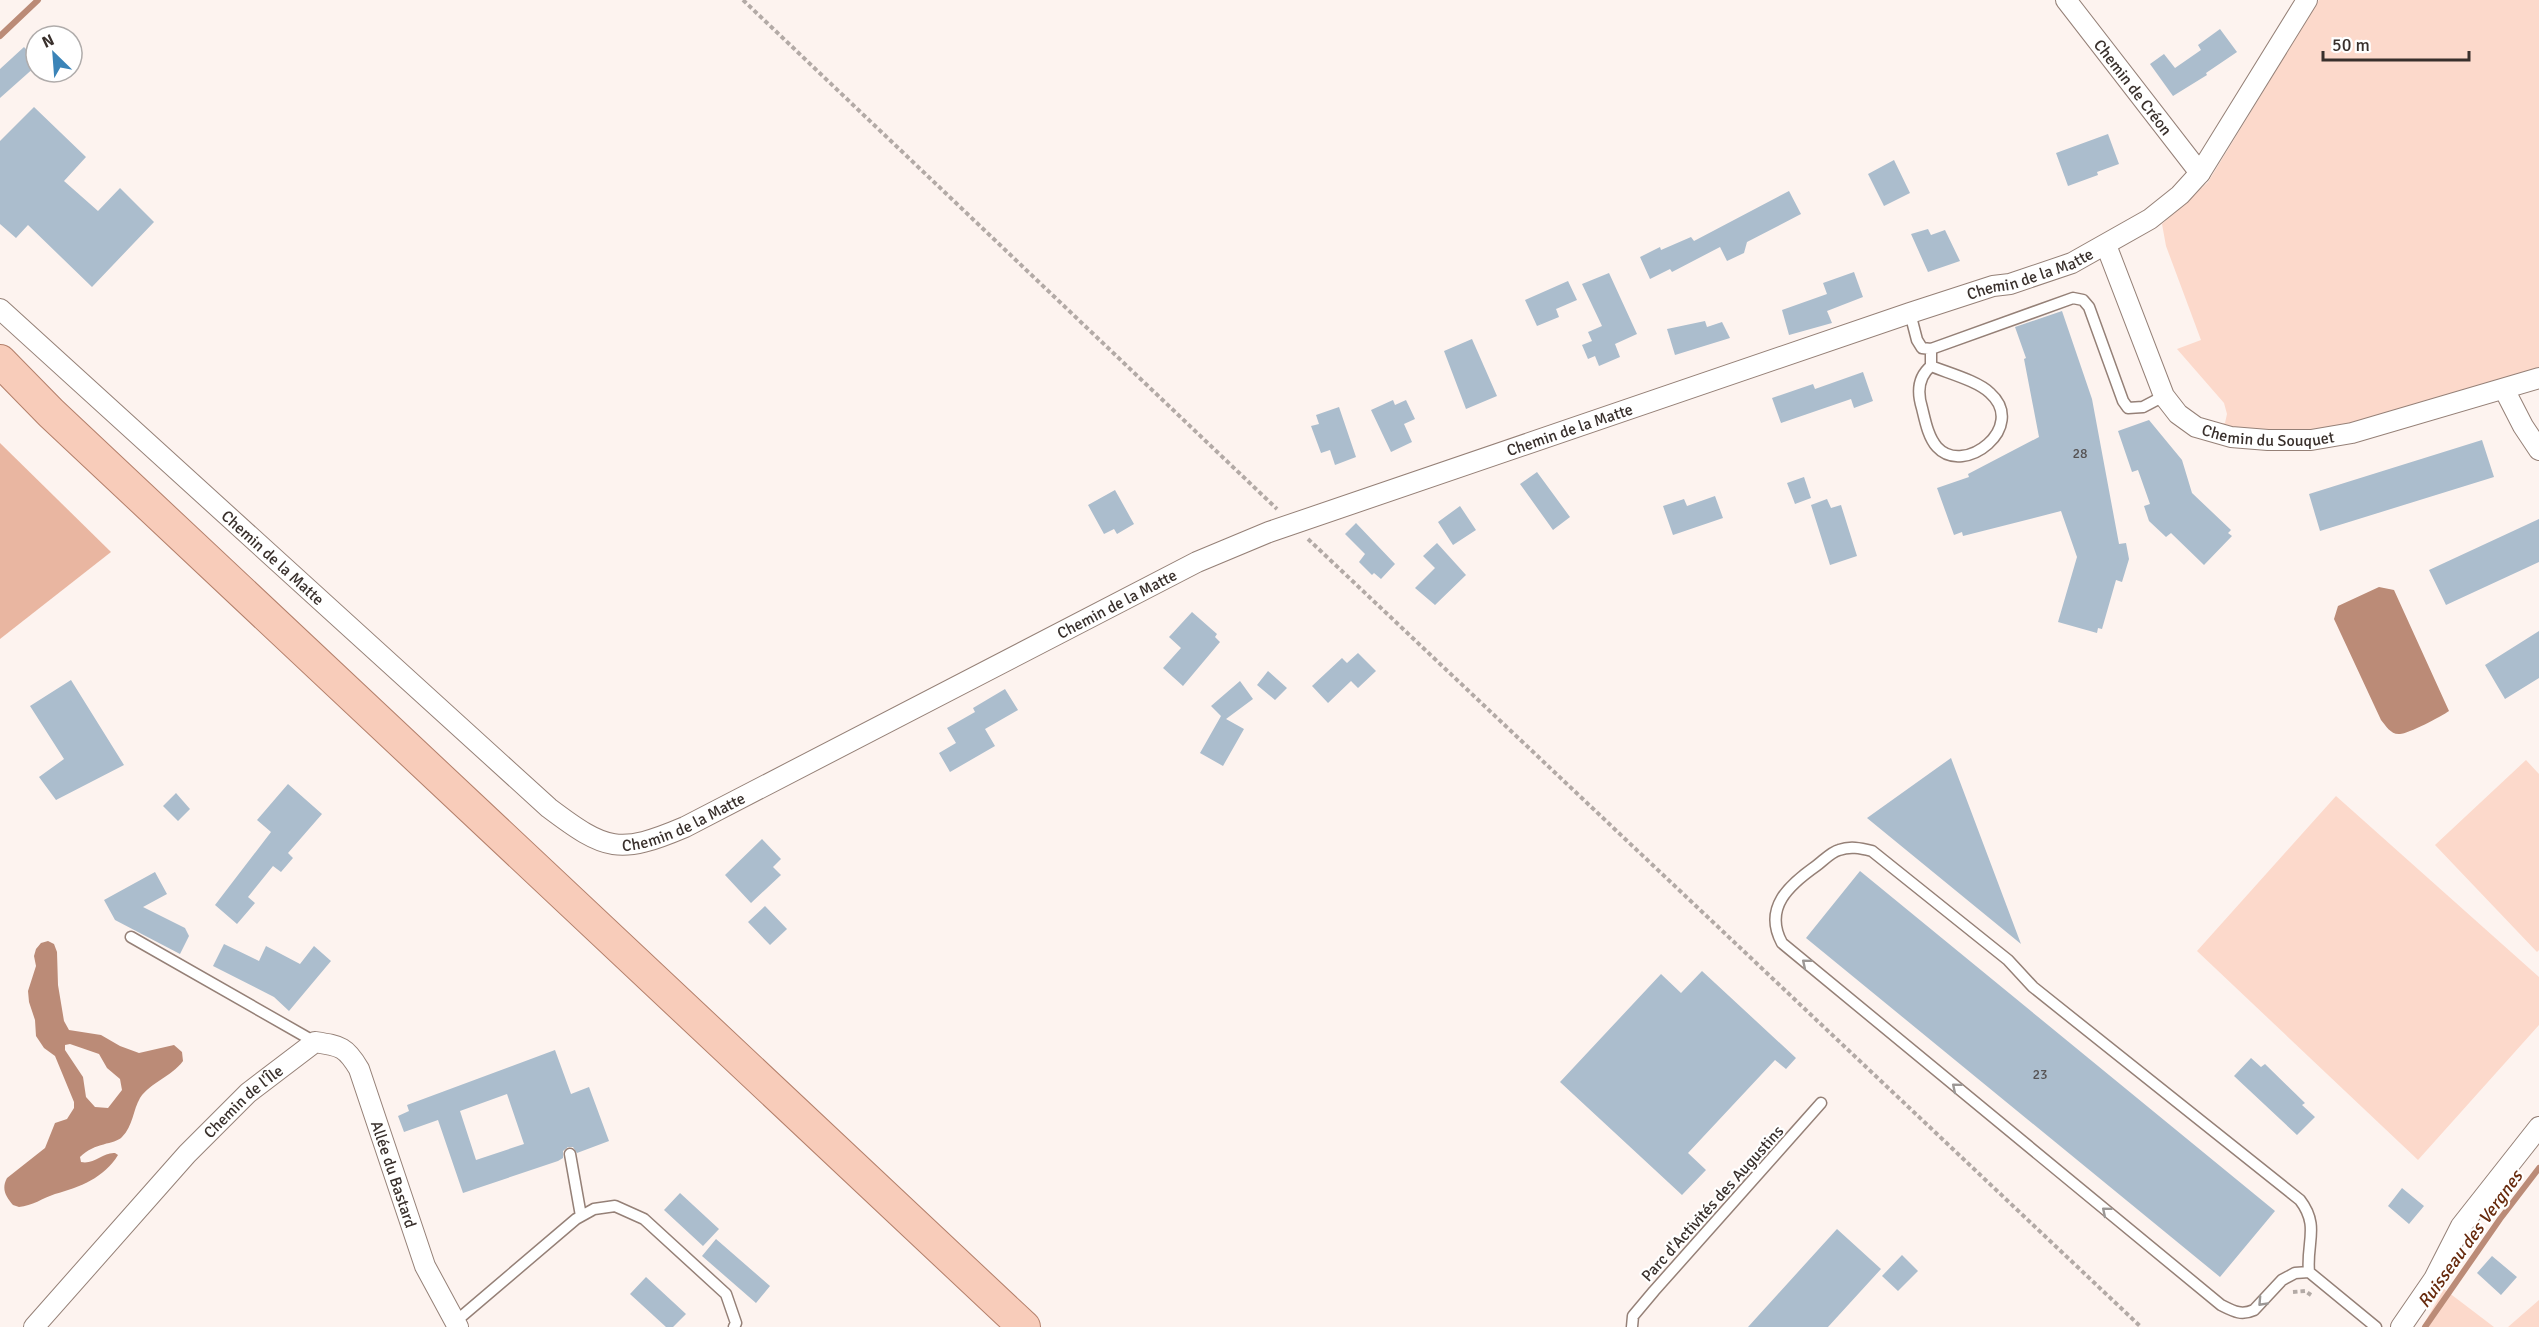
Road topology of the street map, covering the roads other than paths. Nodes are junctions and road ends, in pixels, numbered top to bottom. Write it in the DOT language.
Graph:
graph roads {
  1 [pos="2066,0"];
  2 [pos="2307,0"];
  3 [pos="2200,173"];
  4 [pos="2106,245"];
  5 [pos="0,309"];
  6 [pos="1910,313"];
  7 [pos="1931,349"];
  8 [pos="0,361"];
  9 [pos="1931,366"];
  10 [pos="0,369"];
  11 [pos="2539,378"];
  12 [pos="2504,389"];
  13 [pos="2164,396"];
  14 [pos="51,413"];
  15 [pos="2539,450"];
  16 [pos="130,937"];
  17 [pos="315,1042"];
  18 [pos="1821,1103"];
  19 [pos="2539,1127"];
  20 [pos="570,1154"];
  21 [pos="581,1216"];
  22 [pos="2308,1272"];
  23 [pos="456,1324"];
  24 [pos="34,1327"];
  25 [pos="734,1327"];
  26 [pos="1024,1327"];
  27 [pos="1632,1327"];
  28 [pos="2376,1327"];
  29 [pos="2401,1327"];
  1 -- 3 [label="street, Chemin de Créon"];
  2 -- 3 [label="street, Chemin de la Matte"];
  3 -- 4 [label="street, Chemin de la Matte"];
  4 -- 6 [label="street, Chemin de la Matte"];
  4 -- 13 [label="street, Chemin du Souquet"];
  5 -- 6 [label="street, Chemin de la Matte"];
  6 -- 7 [label="lane"];
  7 -- 9 [label="lane"];
  7 -- 13 [label="lane"];
  8 -- 14 [label="main road"];
  9 -- 9 [label="lane"];
  10 -- 14 [label="main road"];
  11 -- 12 [label="street, Chemin du Souquet"];
  12 -- 13 [label="street, Chemin du Souquet"];
  12 -- 15 [label="street"];
  14 -- 26 [label="main road"];
  16 -- 17 [label="lane"];
  17 -- 23 [label="street, Allée du Bastard"];
  17 -- 24 [label="street, Chemin de l'Île"];
  18 -- 27 [label="lane, Parc d'Activités des Augustins"];
  19 -- 29 [label="street"];
  20 -- 21 [label="lane"];
  21 -- 23 [label="lane"];
  21 -- 25 [label="lane"];
  22 -- 22 [label="lane, one-way"];
  22 -- 28 [label="lane"];
}
